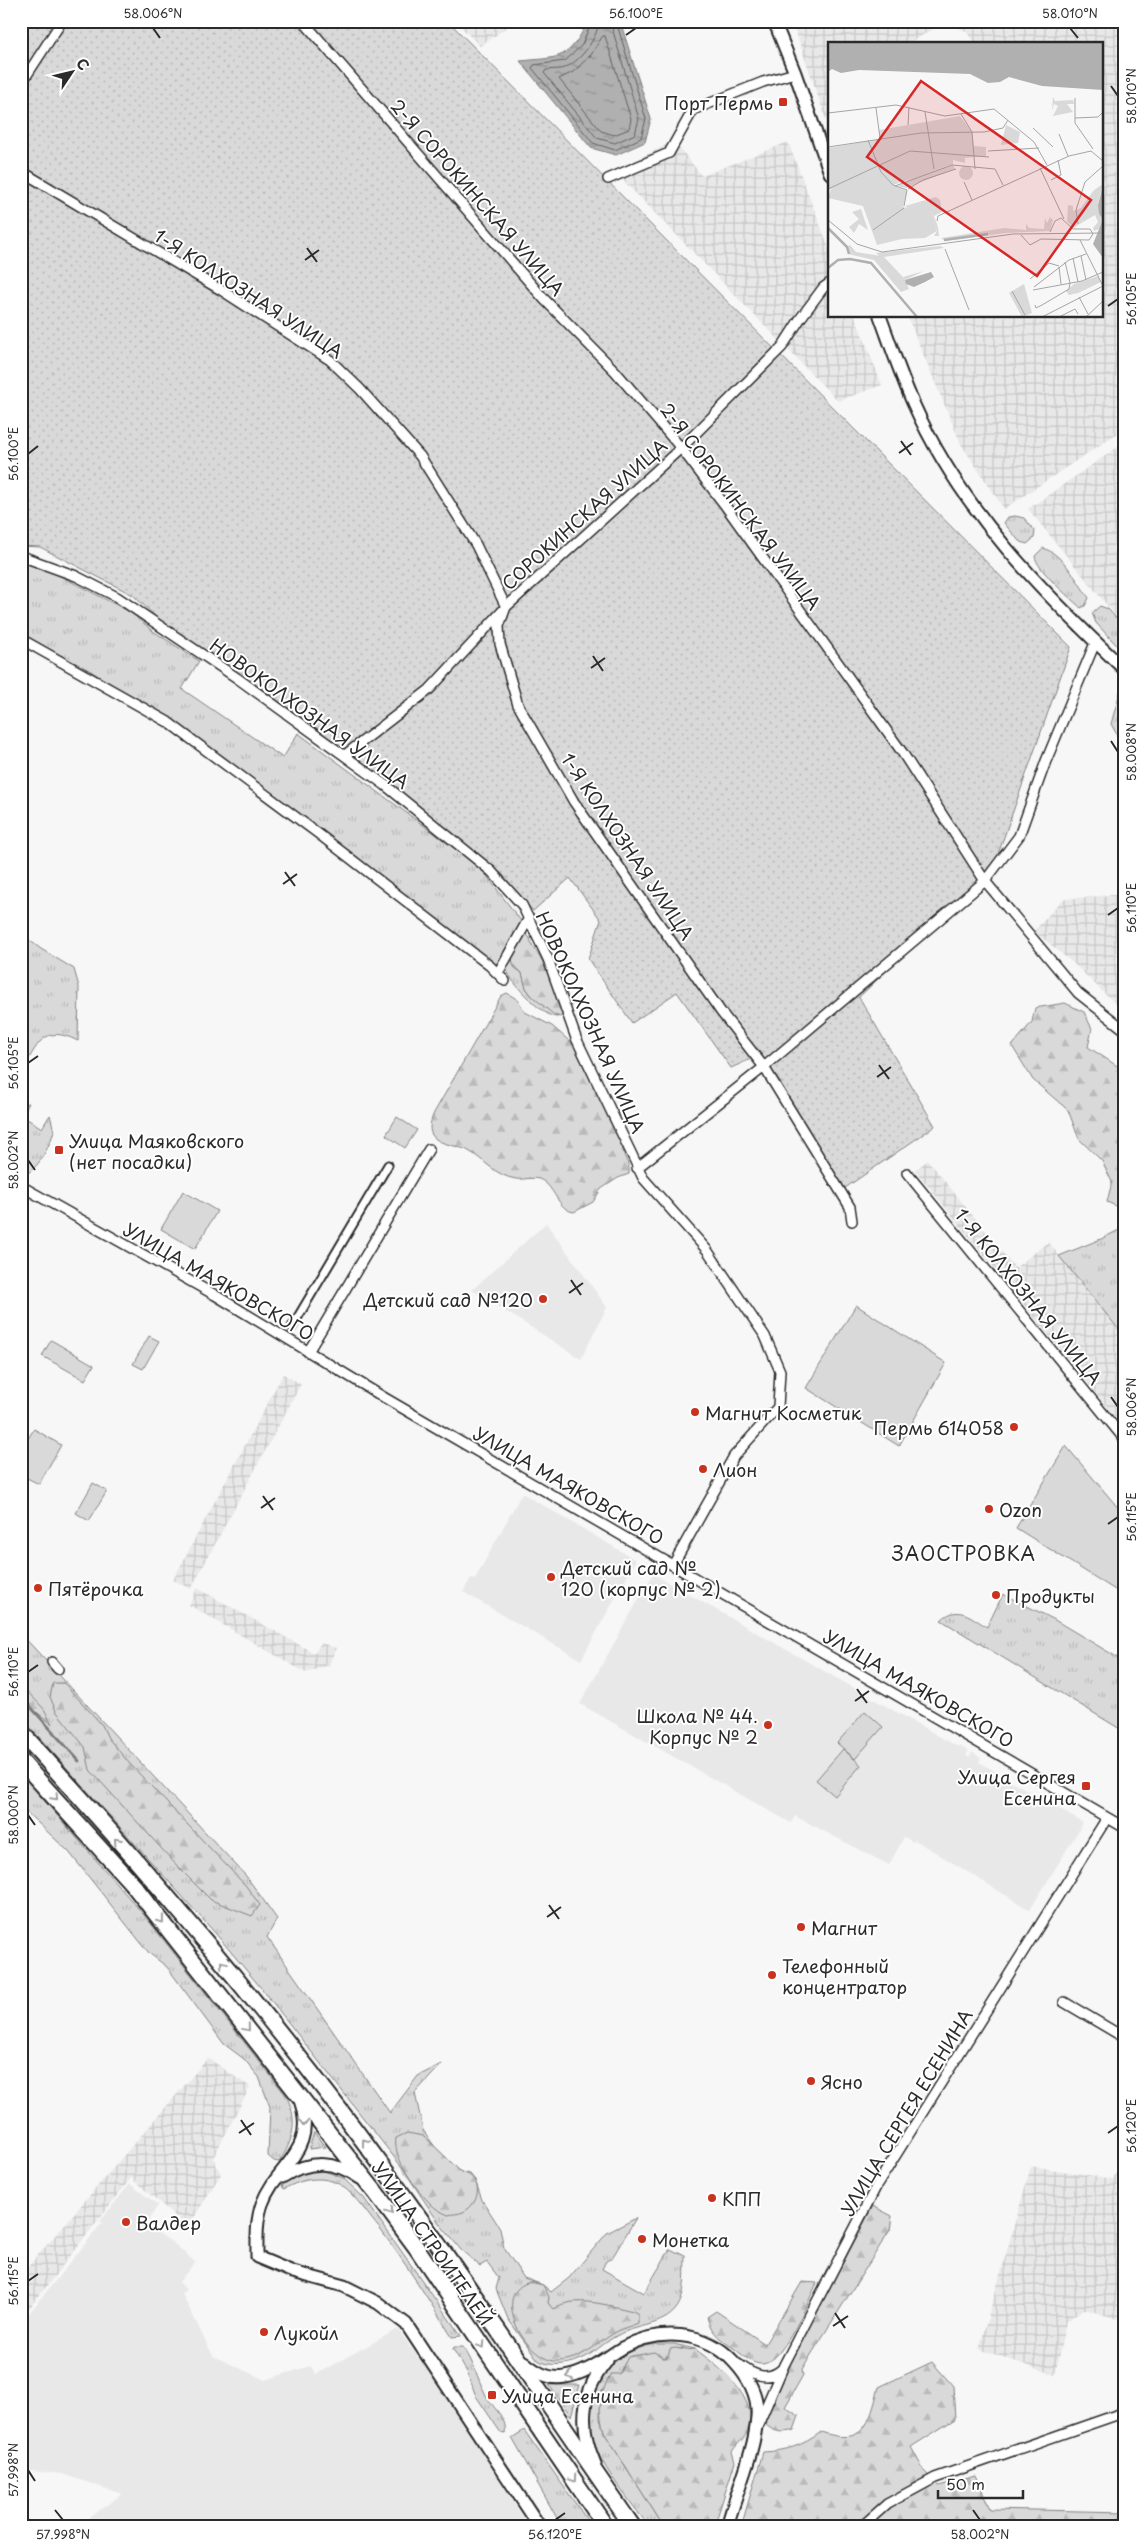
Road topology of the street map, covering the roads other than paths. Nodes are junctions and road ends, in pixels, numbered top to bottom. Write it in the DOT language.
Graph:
graph roads {
  1 [pos="62,21"];
  2 [pos="303,21"];
  3 [pos="774,21"];
  4 [pos="795,73"];
  5 [pos="21,84"];
  6 [pos="828,167"];
  7 [pos="21,171"];
  8 [pos="608,179"];
  9 [pos="828,284"];
  10 [pos="881,318"];
  11 [pos="681,448"];
  12 [pos="21,556"];
  13 [pos="506,607"];
  14 [pos="21,639"];
  15 [pos="1096,643"];
  16 [pos="1125,670"];
  17 [pos="345,755"];
  18 [pos="985,881"];
  19 [pos="529,918"];
  20 [pos="498,973"];
  21 [pos="505,980"];
  22 [pos="1125,1030"];
  23 [pos="764,1067"];
  24 [pos="429,1150"];
  25 [pos="388,1165"];
  26 [pos="637,1168"];
  27 [pos="907,1173"];
  28 [pos="21,1186"];
  29 [pos="852,1221"];
  30 [pos="292,1327"];
  31 [pos="308,1352"];
  32 [pos="1125,1440"];
  33 [pos="674,1565"];
  34 [pos="21,1732"];
  35 [pos="21,1761"];
  36 [pos="1107,1818"];
  37 [pos="1125,1828"];
  38 [pos="1064,2002"];
  39 [pos="1125,2038"];
  40 [pos="288,2078"];
  41 [pos="276,2181"];
  42 [pos="376,2193"];
  43 [pos="512,2350"];
  44 [pos="613,2354"];
  45 [pos="730,2358"];
  46 [pos="782,2369"];
  47 [pos="1125,2412"];
  48 [pos="754,2435"];
  49 [pos="606,2488"];
  50 [pos="21,2525"];
  51 [pos="28,2527"];
  52 [pos="540,2527"];
  53 [pos="606,2527"];
  54 [pos="633,2527"];
  55 [pos="727,2527"];
  56 [pos="861,2527"];
  1 -- 5 [label="street"];
  2 -- 11 [label="street, 2-Я СОРОКИНСКАЯ УЛИЦА"];
  3 -- 4 [label="street"];
  4 -- 6 [label="street"];
  4 -- 8 [label="street"];
  7 -- 13 [label="street, 1-Я КОЛХОЗНАЯ УЛИЦА"];
  9 -- 11 [label="street, СОРОКИНСКАЯ УЛИЦА"];
  10 -- 15 [label="street"];
  11 -- 13 [label="street, СОРОКИНСКАЯ УЛИЦА"];
  11 -- 18 [label="street, 2-Я СОРОКИНСКАЯ УЛИЦА"];
  12 -- 17 [label="street, НОВОКОЛХОЗНАЯ УЛИЦА"];
  13 -- 17 [label="street, СОРОКИНСКАЯ УЛИЦА"];
  13 -- 23 [label="street, 1-Я КОЛХОЗНАЯ УЛИЦА"];
  14 -- 20 [label="street"];
  15 -- 16 [label="street"];
  15 -- 18 [label="street"];
  17 -- 19 [label="street, НОВОКОЛХОЗНАЯ УЛИЦА"];
  18 -- 22 [label="street, 2-Я СОРОКИНСКАЯ УЛИЦА"];
  18 -- 23 [label="street"];
  19 -- 20 [label="street"];
  19 -- 26 [label="street, НОВОКОЛХОЗНАЯ УЛИЦА"];
  20 -- 21 [label="street"];
  23 -- 26 [label="street"];
  23 -- 29 [label="street, 1-Я КОЛХОЗНАЯ УЛИЦА"];
  24 -- 31 [label="street"];
  25 -- 30 [label="street"];
  26 -- 33 [label="street, НОВОКОЛХОЗНАЯ УЛИЦА"];
  27 -- 32 [label="street, 1-Я КОЛХОЗНАЯ УЛИЦА"];
  28 -- 31 [label="street, УЛИЦА МАЯКОВСКОГО"];
  31 -- 33 [label="street, УЛИЦА МАЯКОВСКОГО"];
  33 -- 36 [label="street, УЛИЦА МАЯКОВСКОГО"];
  43 -- 34 [label="main road, УЛИЦА СТРОИТЕЛЕЙ, one-way"];
  35 -- 40 [label="main road, УЛИЦА СТРОИТЕЛЕЙ, one-way"];
  36 -- 37 [label="street, УЛИЦА МАЯКОВСКОГО"];
  36 -- 46 [label="street, УЛИЦА СЕРГЕЯ ЕСЕНИНА"];
  38 -- 39 [label="street"];
  40 -- 41 [label="street, one-way"];
  40 -- 42 [label="main road, УЛИЦА СТРОИТЕЛЕЙ"];
  41 -- 42 [label="street"];
  41 -- 52 [label="street"];
  42 -- 53 [label="main road, УЛИЦА СТРОИТЕЛЕЙ, one-way"];
  44 -- 43 [label="street, one-way"];
  43 -- 49 [label="main road, УЛИЦА СТРОИТЕЛЕЙ"];
  44 -- 45 [label="street"];
  44 -- 49 [label="street"];
  45 -- 46 [label="street"];
  45 -- 48 [label="street"];
  46 -- 48 [label="street, УЛИЦА СЕРГЕЯ ЕСЕНИНА"];
  47 -- 56 [label="street"];
  48 -- 55 [label="street"];
  49 -- 54 [label="main road, УЛИЦА СТРОИТЕЛЕЙ"];
  50 -- 51 [label="street"];
}
